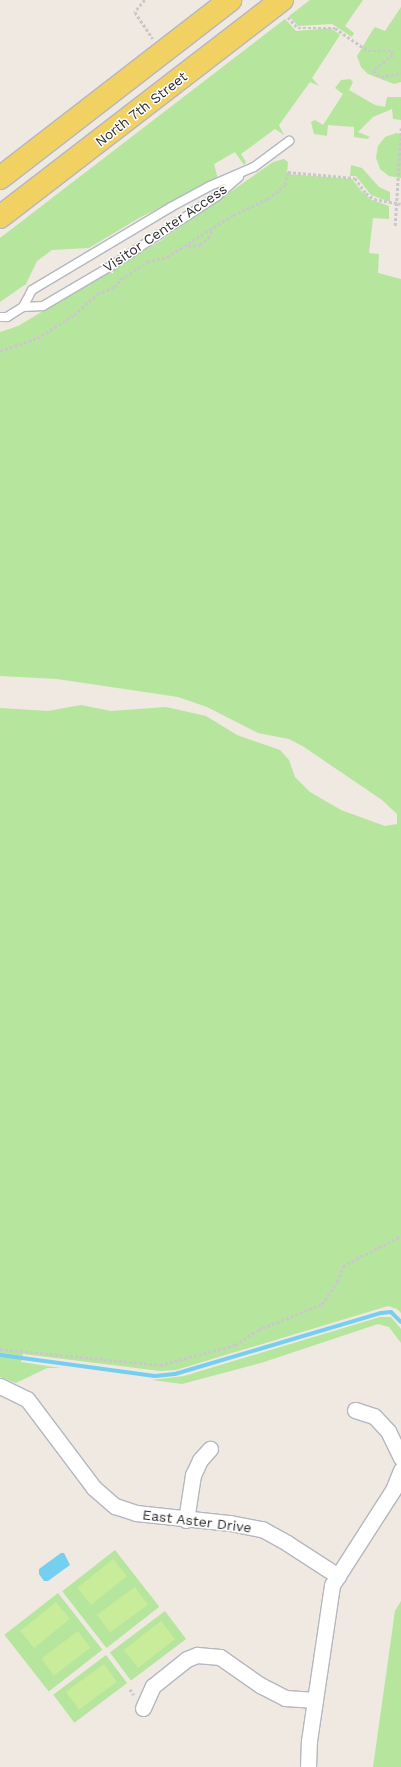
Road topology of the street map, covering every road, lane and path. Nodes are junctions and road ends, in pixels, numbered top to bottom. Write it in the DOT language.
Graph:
graph roads {
  1 [pos="145,0"];
  2 [pos="230,0"];
  3 [pos="279,3"];
  4 [pos="162,53"];
  5 [pos="401,73"];
  6 [pos="181,78"];
  7 [pos="401,128"];
  8 [pos="289,140"];
  9 [pos="244,173"];
  10 [pos="0,178"];
  11 [pos="401,204"];
  12 [pos="395,205"];
  13 [pos="0,217"];
  14 [pos="395,226"];
  15 [pos="214,227"];
  16 [pos="184,246"];
  17 [pos="23,307"];
  18 [pos="0,317"];
  19 [pos="0,352"];
  20 [pos="401,1236"];
  21 [pos="0,1350"];
  22 [pos="0,1386"];
  23 [pos="355,1410"];
  24 [pos="210,1449"];
  25 [pos="401,1458"];
  26 [pos="401,1470"];
  27 [pos="186,1520"];
  28 [pos="338,1576"];
  29 [pos="315,1700"];
  30 [pos="143,1708"];
  31 [pos="308,1767"];
  1 -- 4 [label="path"];
  2 -- 4 [label="main road"];
  3 -- 5 [label="path"];
  3 -- 6 [label="main road, North 7th Street"];
  4 -- 6 [label="main road"];
  4 -- 10 [label="main road"];
  6 -- 13 [label="main road, North 7th Street"];
  7 -- 12 [label="path"];
  8 -- 9 [label="lane"];
  9 -- 17 [label="lane, Visitor Center Access"];
  9 -- 17 [label="lane, Visitor Center Access"];
  11 -- 12 [label="path"];
  12 -- 14 [label="path"];
  12 -- 15 [label="path"];
  15 -- 16 [label="path"];
  15 -- 16 [label="path"];
  16 -- 19 [label="path"];
  17 -- 18 [label="lane, Visitor Center Access"];
  20 -- 21 [label="path"];
  22 -- 27 [label="street, East Aster Drive"];
  23 -- 25 [label="street"];
  24 -- 27 [label="street"];
  26 -- 28 [label="street"];
  27 -- 28 [label="street, East Aster Drive"];
  28 -- 29 [label="street"];
  29 -- 30 [label="street"];
  29 -- 31 [label="street"];
}
